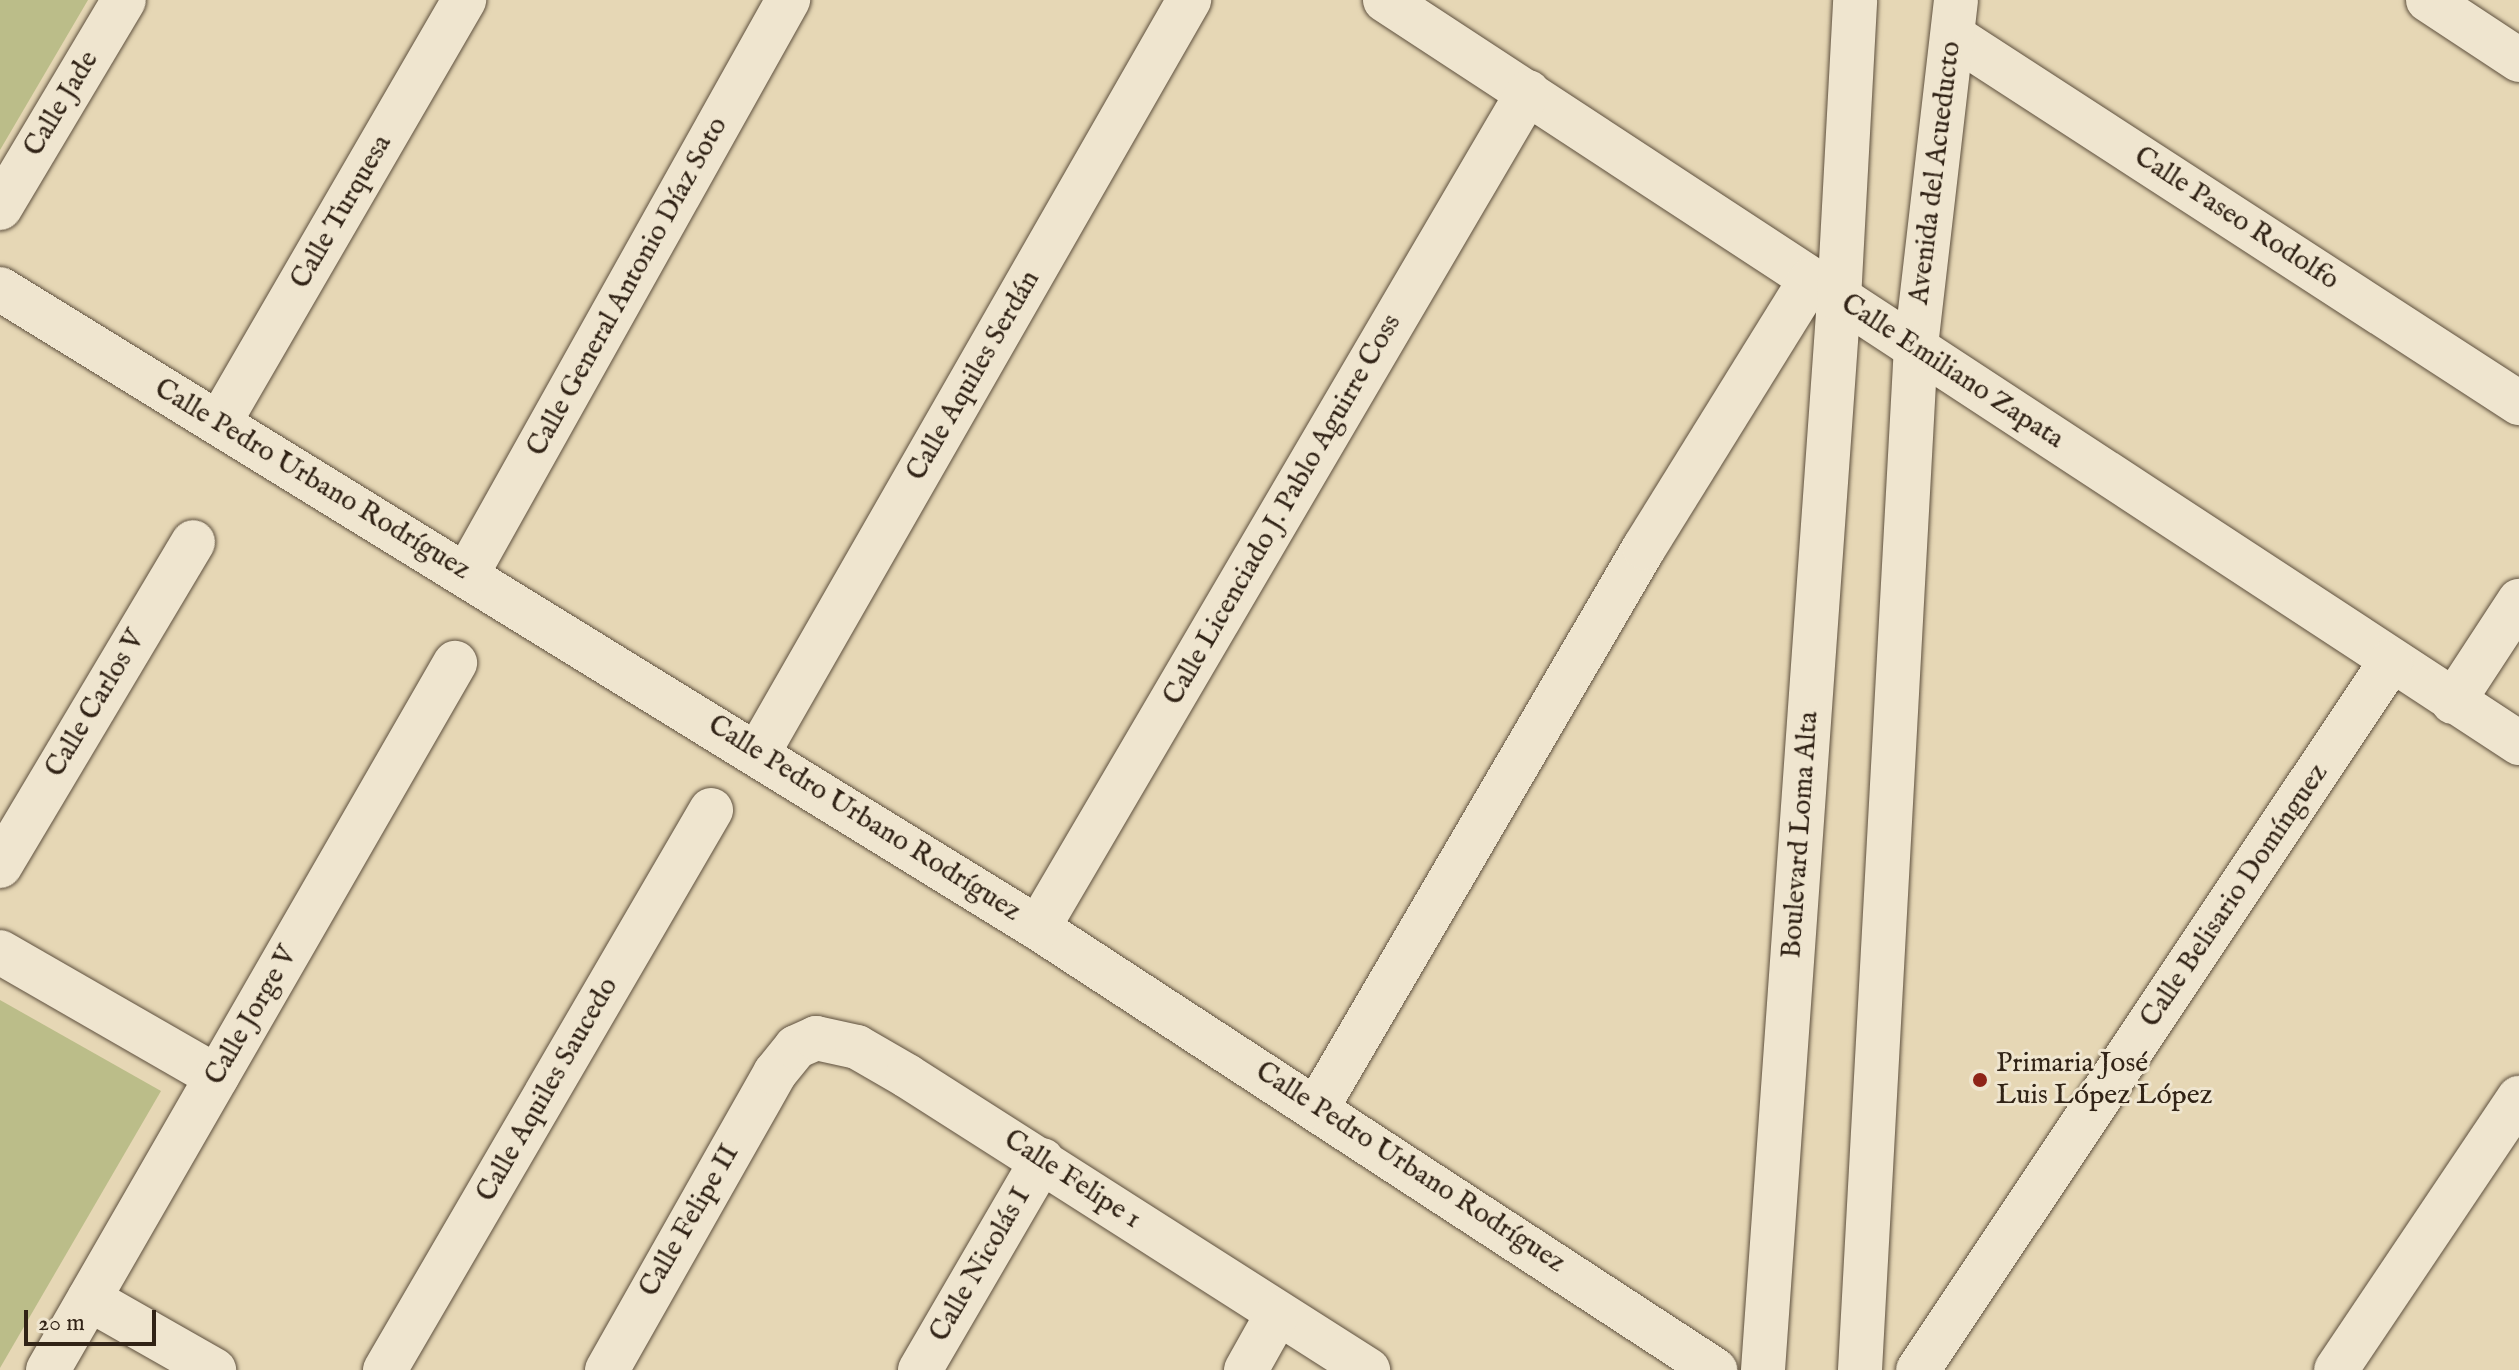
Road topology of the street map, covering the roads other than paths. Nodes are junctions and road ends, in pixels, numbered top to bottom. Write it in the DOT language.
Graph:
graph roads {
  1 [pos="124,0"];
  2 [pos="464,0"];
  3 [pos="788,0"];
  4 [pos="1189,0"];
  5 [pos="1385,0"];
  6 [pos="1855,0"];
  7 [pos="2428,0"];
  8 [pos="1954,18"];
  9 [pos="2519,60"];
  10 [pos="1528,92"];
  11 [pos="0,208"];
  12 [pos="0,289"];
  13 [pos="1825,290"];
  14 [pos="1916,346"];
  15 [pos="2519,403"];
  16 [pos="219,423"];
  17 [pos="193,542"];
  18 [pos="467,574"];
  19 [pos="2519,601"];
  20 [pos="2391,661"];
  21 [pos="455,663"];
  22 [pos="2453,702"];
  23 [pos="2519,743"];
  24 [pos="758,753"];
  25 [pos="711,810"];
  26 [pos="0,866"];
  27 [pos="1038,928"];
  28 [pos="0,952"];
  29 [pos="775,1073"];
  30 [pos="217,1077"];
  31 [pos="2519,1098"];
  32 [pos="1318,1106"];
  33 [pos="1042,1160"];
  34 [pos="89,1299"];
  35 [pos="1278,1313"];
  36 [pos="62,1365"];
  37 [pos="214,1370"];
  38 [pos="385,1370"];
  39 [pos="607,1370"];
  40 [pos="920,1370"];
  41 [pos="1246,1370"];
  42 [pos="1368,1370"];
  43 [pos="1715,1370"];
  44 [pos="1763,1370"];
  45 [pos="1860,1370"];
  46 [pos="1918,1370"];
  47 [pos="2336,1370"];
  1 -- 11 [label="street, Calle Jade"];
  2 -- 16 [label="street, Calle Turquesa"];
  3 -- 18 [label="street, Calle General Antonio Díaz Soto"];
  4 -- 24 [label="street, Calle Aquiles Serdán"];
  5 -- 10 [label="street, Calle Emiliano Zapata"];
  6 -- 13 [label="street"];
  7 -- 9 [label="street"];
  8 -- 14 [label="street, Avenida del Acueducto"];
  8 -- 15 [label="street, Calle Paseo Rodolfo"];
  10 -- 13 [label="street, Calle Emiliano Zapata"];
  10 -- 27 [label="street, Calle Licenciado J. Pablo Aguirre Coss"];
  12 -- 16 [label="street, Calle Pedro Urbano Rodríguez"];
  13 -- 14 [label="street, Calle Emiliano Zapata"];
  13 -- 32 [label="street"];
  13 -- 44 [label="street, Boulevard Loma Alta"];
  14 -- 20 [label="street, Calle Emiliano Zapata"];
  14 -- 45 [label="street"];
  16 -- 18 [label="street, Calle Pedro Urbano Rodríguez"];
  17 -- 26 [label="street, Calle Carlos V"];
  18 -- 24 [label="street, Calle Pedro Urbano Rodríguez"];
  19 -- 22 [label="street"];
  20 -- 22 [label="street, Calle Emiliano Zapata"];
  20 -- 46 [label="street, Calle Belisario Domínguez"];
  21 -- 30 [label="street, Calle Jorge V"];
  22 -- 23 [label="street, Calle Emiliano Zapata"];
  24 -- 27 [label="street, Calle Pedro Urbano Rodríguez"];
  25 -- 38 [label="street, Calle Aquiles Saucedo"];
  27 -- 32 [label="street, Calle Pedro Urbano Rodríguez"];
  28 -- 30 [label="street"];
  29 -- 33 [label="street, Calle Felipe 1"];
  29 -- 39 [label="street, Calle Felipe II"];
  30 -- 34 [label="street, Calle Jorge V"];
  31 -- 47 [label="street"];
  32 -- 43 [label="street, Calle Pedro Urbano Rodríguez"];
  33 -- 35 [label="street, Calle Felipe 1"];
  33 -- 40 [label="street, Calle Nicolás I"];
  34 -- 36 [label="street, Calle Jorge V"];
  34 -- 37 [label="street"];
  35 -- 41 [label="street"];
  35 -- 42 [label="street, Calle Felipe 1"];
}
